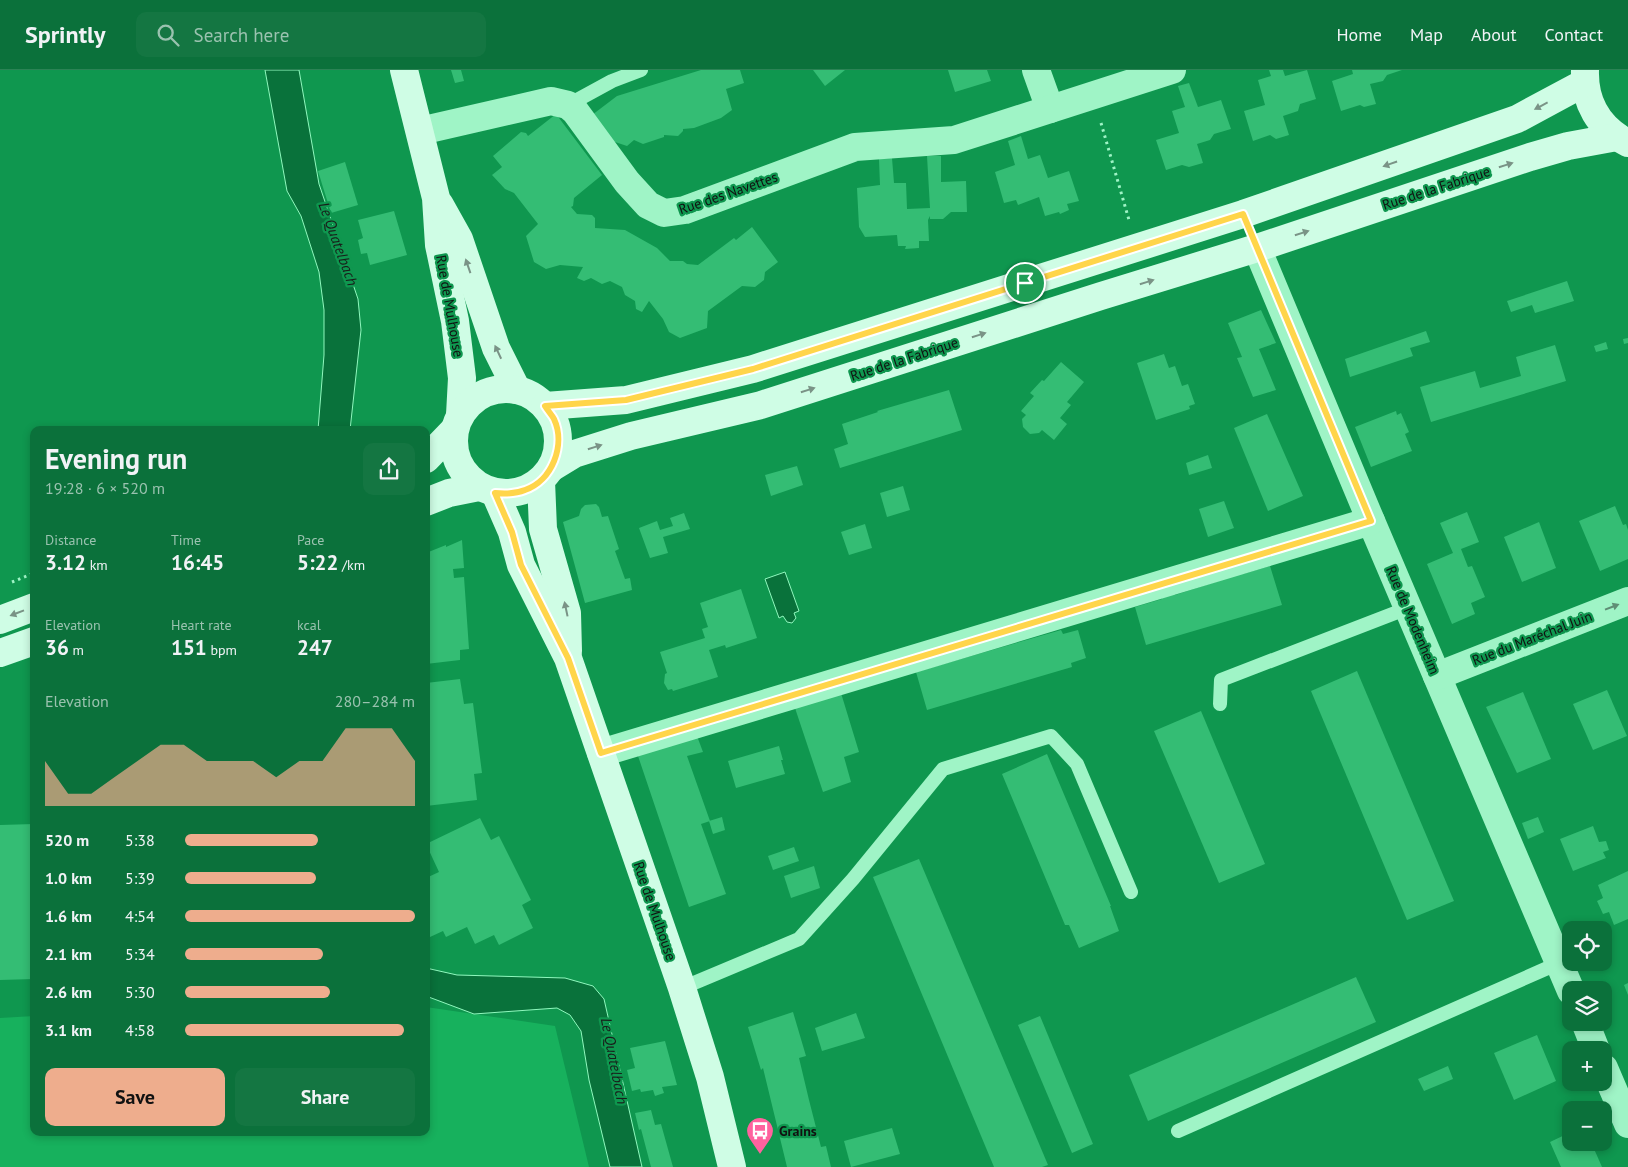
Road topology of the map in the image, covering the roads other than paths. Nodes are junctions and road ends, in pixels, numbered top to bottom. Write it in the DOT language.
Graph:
graph roads {
  1 [pos="404,70"];
  2 [pos="641,70"];
  3 [pos="1036,70"];
  4 [pos="1162,72"];
  5 [pos="1585,77"];
  6 [pos="568,105"];
  7 [pos="1050,110"];
  8 [pos="420,131"];
  9 [pos="1622,140"];
  10 [pos="436,198"];
  11 [pos="1243,214"];
  12 [pos="1257,248"];
  13 [pos="517,390"];
  14 [pos="545,406"];
  15 [pos="457,423"];
  16 [pos="430,453"];
  17 [pos="546,474"];
  18 [pos="487,490"];
  19 [pos="430,500"];
  20 [pos="1371,521"];
  21 [pos="1628,601"];
  22 [pos="1408,608"];
  23 [pos="30,609"];
  24 [pos="0,620"];
  25 [pos="30,642"];
  26 [pos="0,653"];
  27 [pos="568,658"];
  28 [pos="1437,676"];
  29 [pos="1220,704"];
  30 [pos="601,753"];
  31 [pos="1131,892"];
  32 [pos="1559,963"];
  33 [pos="1567,981"];
  34 [pos="682,988"];
  35 [pos="1612,1087"];
  36 [pos="1628,1124"];
  37 [pos="1178,1131"];
  38 [pos="732,1167"];
  1 -- 8 [label="main road, Rue de Mulhouse"];
  2 -- 6 [label="lane"];
  3 -- 7 [label="street"];
  4 -- 7 [label="street, Rue des Navettes"];
  5 -- 9 [label="main road"];
  5 -- 11 [label="main road, one-way"];
  6 -- 7 [label="street, Rue des Navettes"];
  6 -- 8 [label="street"];
  8 -- 10 [label="main road, Rue de Mulhouse"];
  12 -- 9 [label="main road, Rue de la Fabrique, one-way"];
  13 -- 10 [label="main road, Rue de Mulhouse, one-way"];
  10 -- 15 [label="main road, Rue de Mulhouse"];
  11 -- 12 [label="main road"];
  11 -- 14 [label="main road"];
  17 -- 12 [label="main road, Rue de la Fabrique, one-way"];
  12 -- 20 [label="street, Rue de Modenheim"];
  13 -- 14 [label="main road"];
  13 -- 15 [label="main road"];
  14 -- 17 [label="main road"];
  15 -- 16 [label="main road"];
  15 -- 18 [label="main road"];
  17 -- 18 [label="main road"];
  27 -- 17 [label="main road, Rue de Mulhouse, one-way"];
  18 -- 19 [label="main road"];
  18 -- 27 [label="main road, Rue de Mulhouse"];
  20 -- 22 [label="street, Rue de Modenheim"];
  20 -- 30 [label="street"];
  28 -- 21 [label="street, Rue du Maréchal Juin, one-way"];
  22 -- 28 [label="street, Rue de Modenheim"];
  22 -- 29 [label="lane"];
  23 -- 24 [label="main road, one-way"];
  25 -- 26 [label="main road"];
  27 -- 30 [label="main road, Rue de Mulhouse"];
  28 -- 32 [label="street, Rue de Modenheim"];
  30 -- 34 [label="main road, Rue de Mulhouse"];
  31 -- 34 [label="lane"];
  32 -- 33 [label="street, Rue de Modenheim"];
  32 -- 37 [label="lane"];
  34 -- 38 [label="main road, Rue de Mulhouse"];
  35 -- 36 [label="street"];
}
